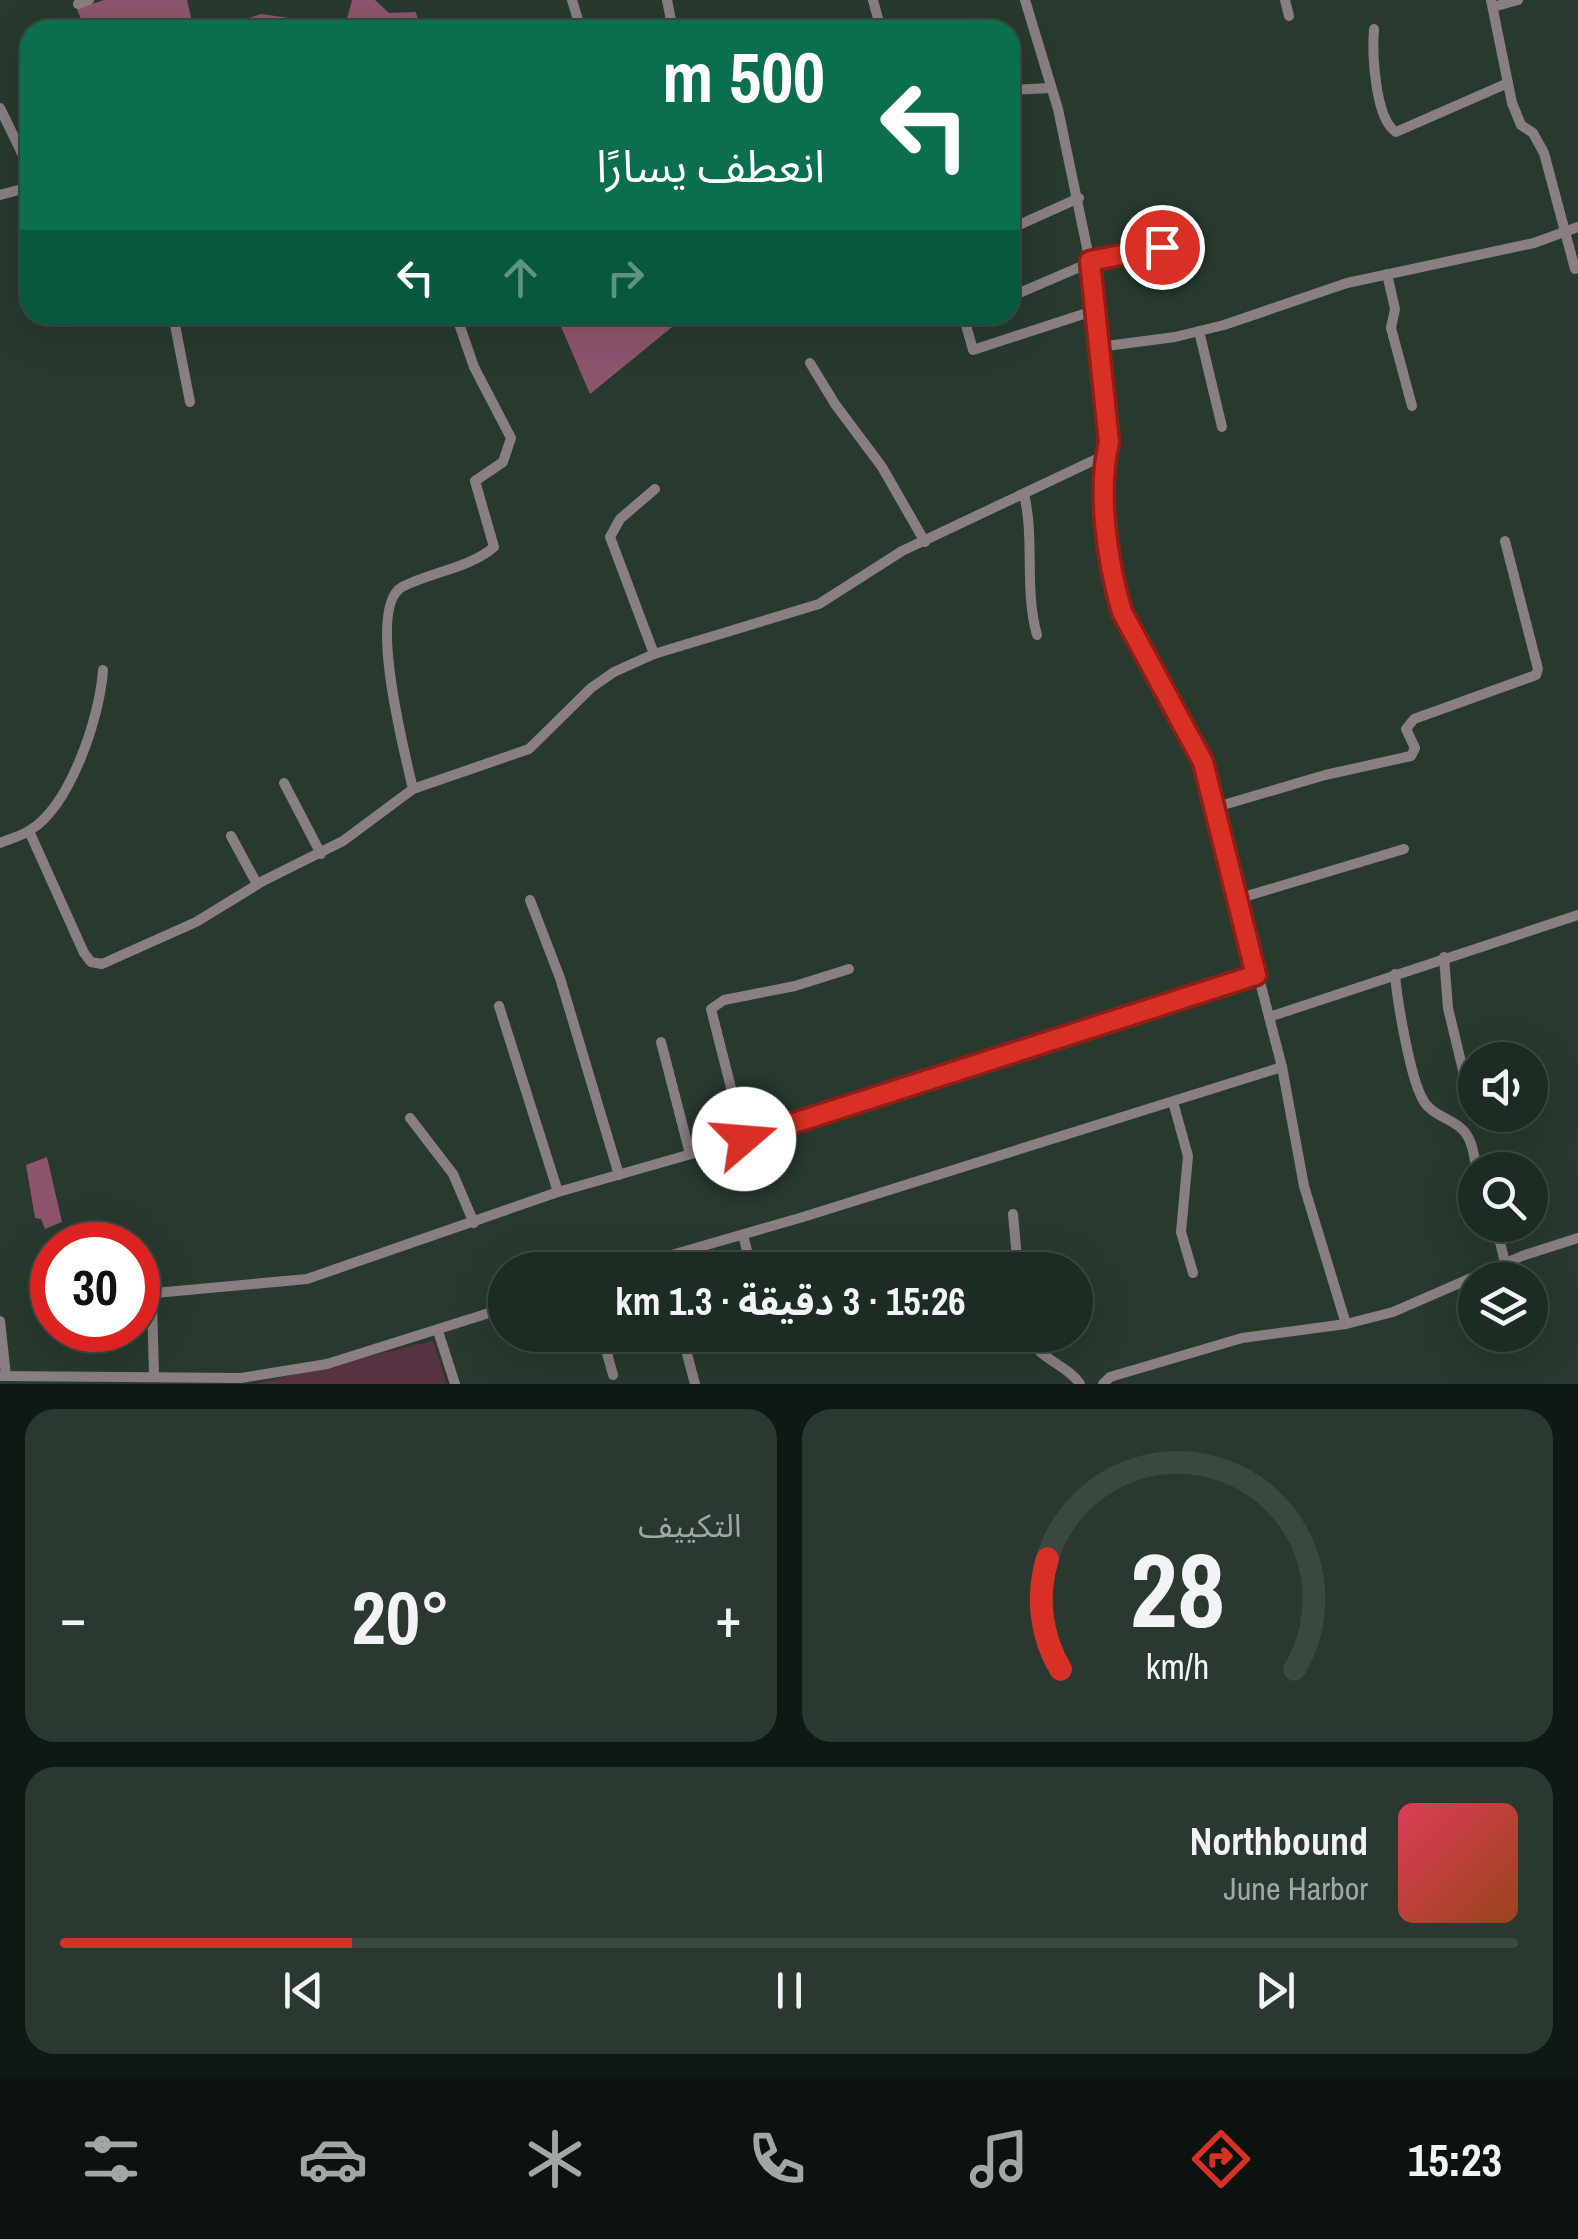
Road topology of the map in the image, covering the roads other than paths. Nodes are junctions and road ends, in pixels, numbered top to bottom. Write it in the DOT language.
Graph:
graph roads {
  1 [pos="1025,0"];
  2 [pos="1285,0"];
  3 [pos="1518,0"];
  4 [pos="1492,4"];
  5 [pos="1289,16"];
  6 [pos="1374,29"];
  7 [pos="1508,84"];
  8 [pos="1051,88"];
  9 [pos="1020,90"];
  10 [pos="0,108"];
  11 [pos="20,149"];
  12 [pos="1079,198"];
  13 [pos="1020,225"];
  14 [pos="1573,229"];
  15 [pos="1090,261"];
  16 [pos="1168,266"];
  17 [pos="1575,270"];
  18 [pos="1386,274"];
  19 [pos="1020,292"];
  20 [pos="1096,310"];
  21 [pos="175,325"];
  22 [pos="460,325"];
  23 [pos="966,325"];
  24 [pos="1199,331"];
  25 [pos="1099,347"];
  26 [pos="810,363"];
  27 [pos="190,402"];
  28 [pos="1412,406"];
  29 [pos="1222,427"];
  30 [pos="1103,456"];
  31 [pos="655,489"];
  32 [pos="1024,494"];
  33 [pos="1504,541"];
  34 [pos="925,542"];
  35 [pos="1037,635"];
  36 [pos="654,654"];
  37 [pos="103,670"];
  38 [pos="284,784"];
  39 [pos="413,789"];
  40 [pos="1213,808"];
  41 [pos="29,832"];
  42 [pos="231,836"];
  43 [pos="0,843"];
  44 [pos="1404,849"];
  45 [pos="320,854"];
  46 [pos="258,884"];
  47 [pos="1237,899"];
  48 [pos="530,900"];
  49 [pos="1578,914"];
  50 [pos="1444,957"];
  51 [pos="849,969"];
  52 [pos="1395,974"];
  53 [pos="1256,975"];
  54 [pos="499,1006"];
  55 [pos="1270,1017"];
  56 [pos="661,1042"];
  57 [pos="1458,1048"];
  58 [pos="1282,1067"];
  59 [pos="1173,1102"];
  60 [pos="410,1118"];
  61 [pos="744,1139"];
  62 [pos="1472,1152"];
  63 [pos="690,1154"];
  64 [pos="618,1175"];
  65 [pos="558,1192"];
  66 [pos="1014,1214"];
  67 [pos="474,1223"];
  68 [pos="743,1235"];
  69 [pos="1578,1238"];
  70 [pos="680,1252"];
  71 [pos="747,1252"];
  72 [pos="1017,1252"];
  73 [pos="1508,1262"];
  74 [pos="1192,1273"];
  75 [pos="1458,1284"];
  76 [pos="488,1314"];
  77 [pos="0,1321"];
  78 [pos="1346,1324"];
  79 [pos="438,1331"];
  80 [pos="607,1352"];
  81 [pos="687,1352"];
  82 [pos="1039,1352"];
  83 [pos="154,1375"];
  84 [pos="613,1375"];
  85 [pos="3,1376"];
  86 [pos="242,1381"];
  87 [pos="455,1384"];
  88 [pos="695,1384"];
  89 [pos="1080,1384"];
  90 [pos="1103,1384"];
  1 -- 8 [label="street"];
  2 -- 5 [label="street"];
  3 -- 4 [label="street"];
  4 -- 7 [label="street"];
  6 -- 7 [label="street"];
  7 -- 14 [label="street"];
  8 -- 9 [label="street"];
  8 -- 12 [label="street"];
  10 -- 11 [label="street"];
  12 -- 13 [label="street"];
  12 -- 15 [label="street"];
  14 -- 17 [label="street"];
  14 -- 18 [label="street"];
  15 -- 16 [label="street"];
  15 -- 19 [label="street"];
  15 -- 20 [label="street"];
  18 -- 24 [label="street"];
  18 -- 28 [label="street"];
  20 -- 23 [label="street"];
  20 -- 25 [label="street"];
  21 -- 27 [label="street"];
  22 -- 39 [label="street"];
  24 -- 25 [label="street"];
  24 -- 29 [label="street"];
  25 -- 30 [label="street"];
  26 -- 34 [label="street"];
  30 -- 32 [label="street"];
  30 -- 40 [label="street"];
  31 -- 36 [label="street"];
  32 -- 34 [label="street"];
  32 -- 35 [label="street"];
  33 -- 40 [label="street"];
  34 -- 36 [label="street"];
  36 -- 39 [label="street"];
  37 -- 41 [label="street"];
  38 -- 45 [label="street"];
  39 -- 45 [label="street"];
  40 -- 47 [label="street"];
  41 -- 43 [label="street"];
  41 -- 46 [label="street"];
  42 -- 46 [label="street"];
  44 -- 47 [label="street"];
  45 -- 46 [label="street"];
  47 -- 53 [label="street"];
  48 -- 64 [label="street"];
  49 -- 50 [label="street"];
  50 -- 52 [label="street"];
  50 -- 57 [label="street"];
  51 -- 61 [label="street"];
  52 -- 55 [label="street"];
  52 -- 62 [label="street"];
  53 -- 55 [label="street"];
  53 -- 61 [label="street"];
  54 -- 65 [label="street"];
  55 -- 58 [label="street"];
  56 -- 63 [label="street"];
  58 -- 59 [label="street"];
  58 -- 78 [label="street"];
  59 -- 68 [label="street"];
  59 -- 74 [label="street"];
  60 -- 67 [label="street"];
  61 -- 63 [label="street"];
  63 -- 64 [label="street"];
  64 -- 65 [label="street"];
  65 -- 67 [label="street"];
  66 -- 72 [label="street"];
  67 -- 83 [label="street"];
  68 -- 70 [label="street"];
  68 -- 71 [label="street"];
  69 -- 73 [label="street"];
  75 -- 78 [label="street"];
  76 -- 79 [label="street"];
  77 -- 85 [label="street"];
  78 -- 90 [label="street"];
  79 -- 86 [label="street"];
  79 -- 87 [label="street"];
  80 -- 84 [label="street"];
  81 -- 88 [label="street"];
  82 -- 89 [label="street"];
  83 -- 85 [label="street"];
  83 -- 86 [label="street"];
}
